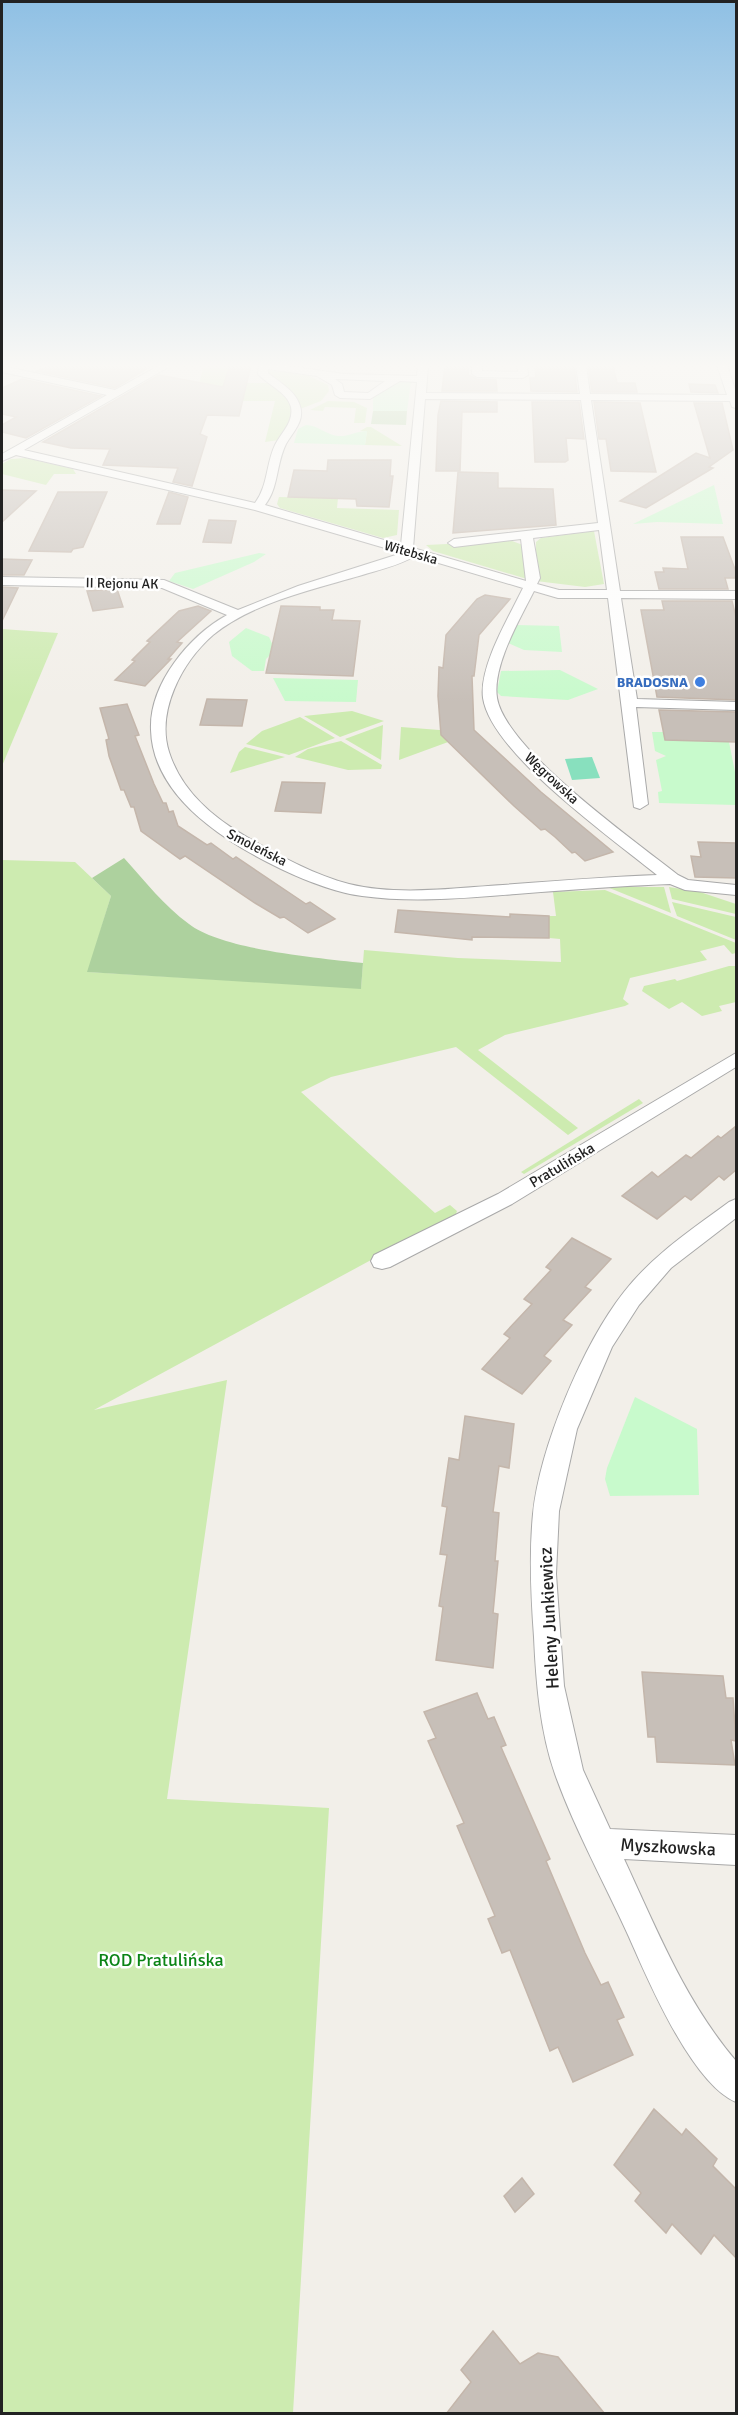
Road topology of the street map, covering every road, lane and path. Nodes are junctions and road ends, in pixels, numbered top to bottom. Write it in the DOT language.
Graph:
graph roads {
  1 [pos="119,478"];
  2 [pos="272,478"];
  3 [pos="415,478"];
  4 [pos="598,478"];
  5 [pos="258,507"];
  6 [pos="605,526"];
  7 [pos="527,536"];
  8 [pos="454,543"];
  9 [pos="410,552"];
  10 [pos="2,581"];
  11 [pos="532,587"];
  12 [pos="736,595"];
  13 [pos="613,596"];
  14 [pos="670,596"];
  15 [pos="736,601"];
  16 [pos="237,614"];
  17 [pos="630,703"];
  18 [pos="736,706"];
  19 [pos="640,804"];
  20 [pos="672,879"];
  21 [pos="736,890"];
  22 [pos="736,1059"];
  23 [pos="736,1207"];
  24 [pos="382,1261"];
  25 [pos="600,1843"];
  26 [pos="736,1850"];
  27 [pos="736,2086"];
  1 -- 5 [label="street, Witebska"];
  2 -- 5 [label="street"];
  3 -- 9 [label="street"];
  4 -- 6 [label="street"];
  5 -- 9 [label="street, Witebska"];
  6 -- 7 [label="street"];
  6 -- 13 [label="street"];
  7 -- 8 [label="street"];
  7 -- 11 [label="street"];
  9 -- 11 [label="street, Witebska"];
  9 -- 16 [label="street, Smoleńska"];
  10 -- 16 [label="street, II Rejonu AK"];
  11 -- 13 [label="street, Witebska"];
  11 -- 20 [label="street, Węgrowska"];
  12 -- 14 [label="street, Witebska"];
  13 -- 14 [label="street, Witebska"];
  13 -- 17 [label="street"];
  14 -- 15 [label="street, Witebska"];
  16 -- 20 [label="street, Smoleńska"];
  17 -- 18 [label="street"];
  17 -- 19 [label="street"];
  20 -- 21 [label="street, Węgrowska"];
  22 -- 24 [label="street, Pratulińska"];
  23 -- 25 [label="street, Heleny Junkiewicz"];
  25 -- 26 [label="street, Myszkowska"];
  25 -- 27 [label="street, Heleny Junkiewicz"];
}
